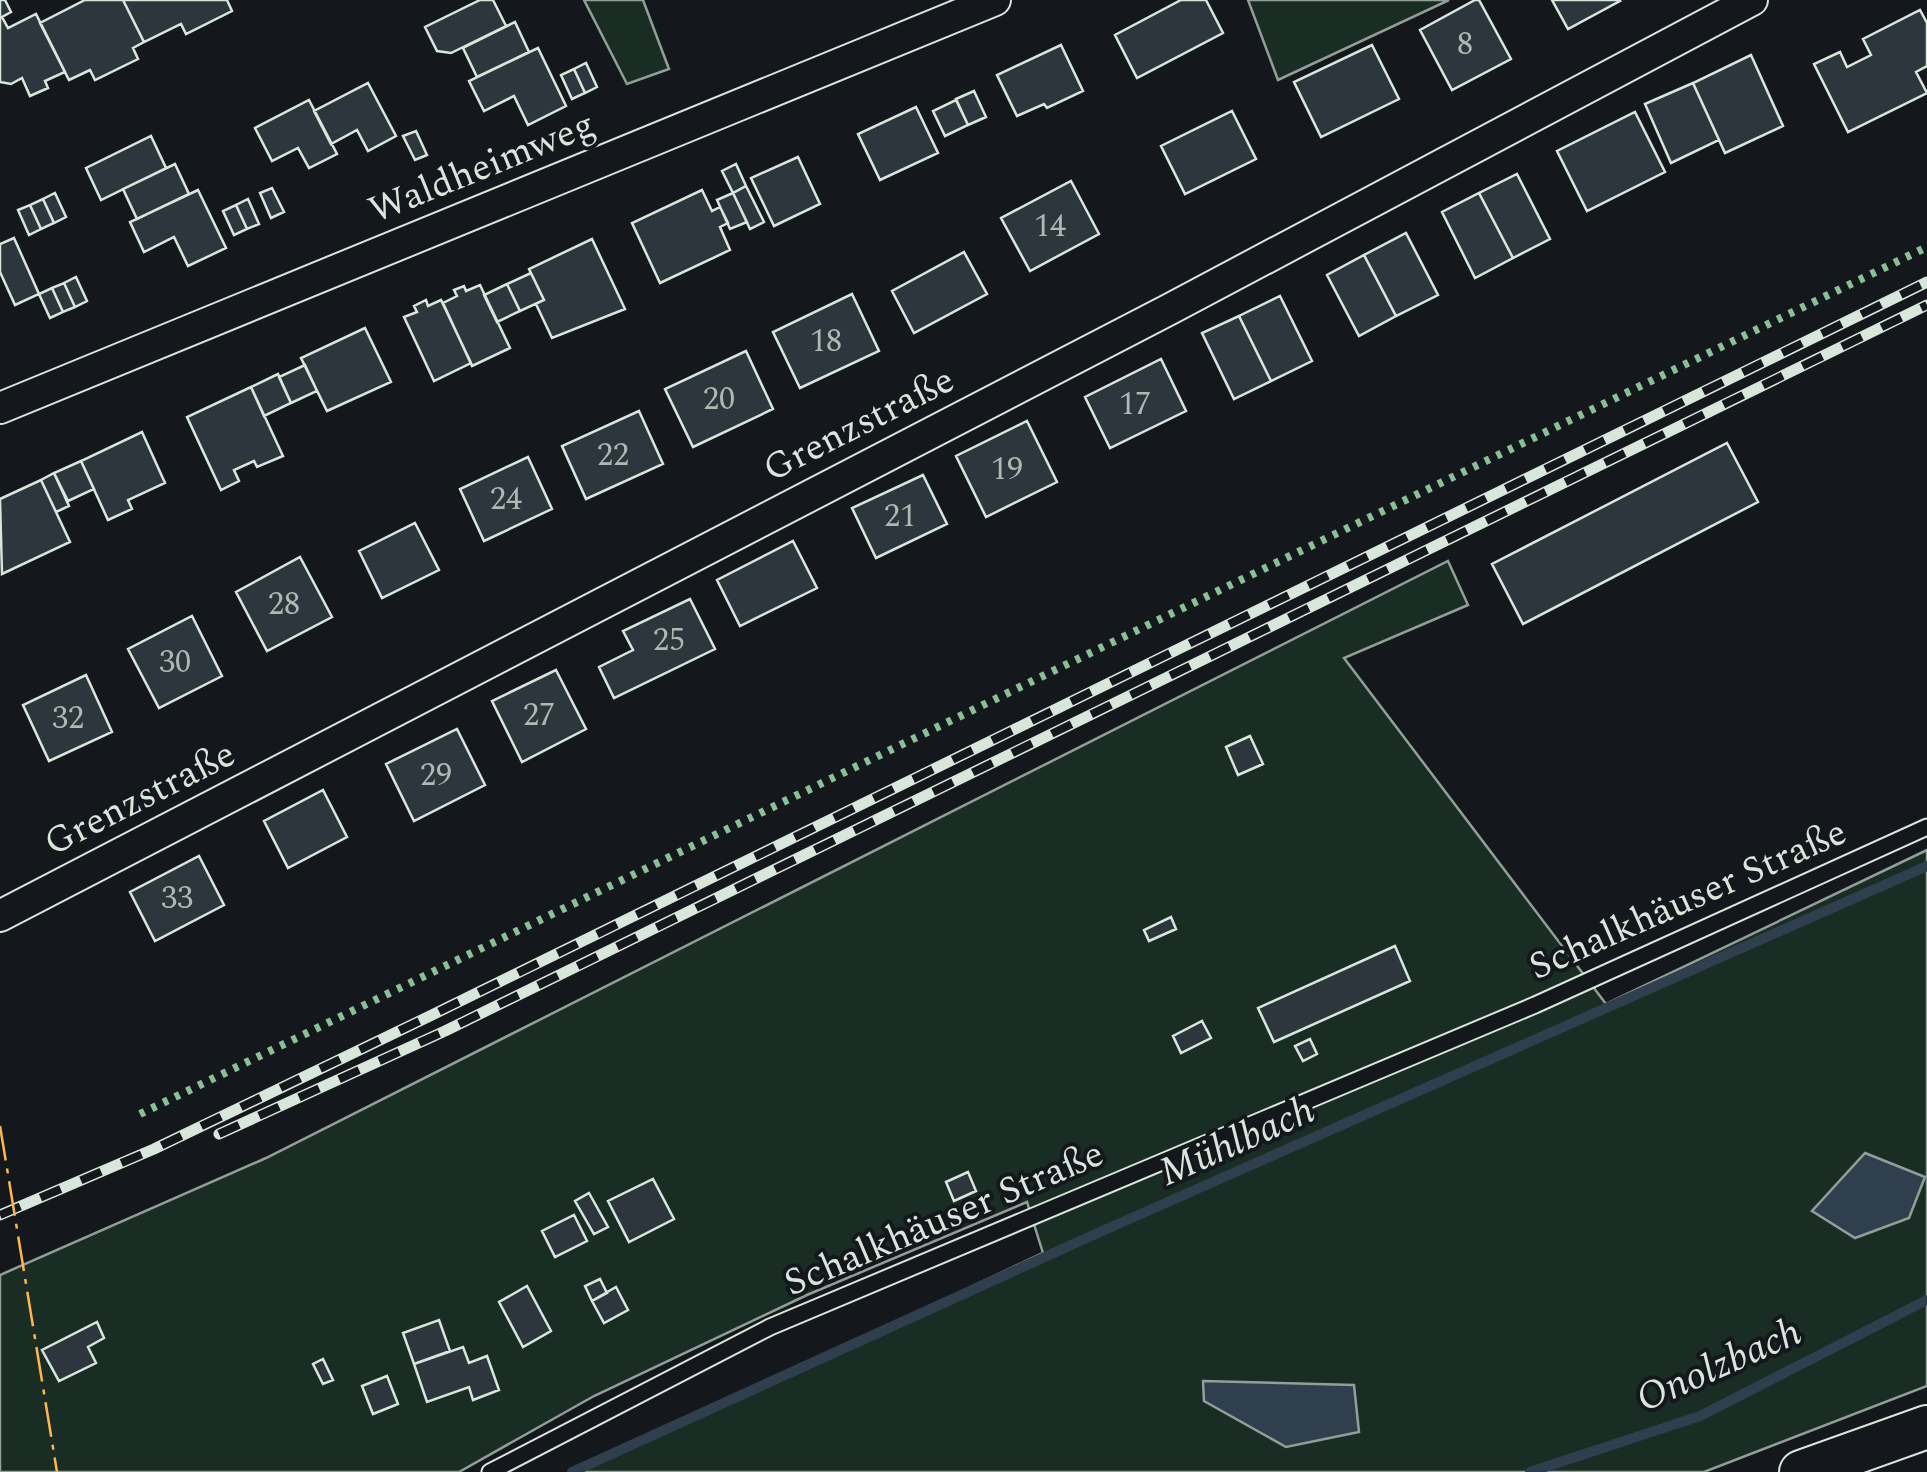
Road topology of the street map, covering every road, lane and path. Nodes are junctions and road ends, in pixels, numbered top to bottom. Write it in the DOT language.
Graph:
graph roads {
  1 [pos="994,0"];
  2 [pos="1752,0"];
  3 [pos="0,408"];
  4 [pos="1927,828"];
  5 [pos="0,916"];
  6 [pos="1927,1427"];
  7 [pos="490,1472"];
  8 [pos="1801,1472"];
  1 -- 3 [label="street, Waldheimweg"];
  2 -- 5 [label="street, Grenzstraße"];
  4 -- 7 [label="lane, Schalkhäuser Straße"];
  6 -- 8 [label="main road"];
}
